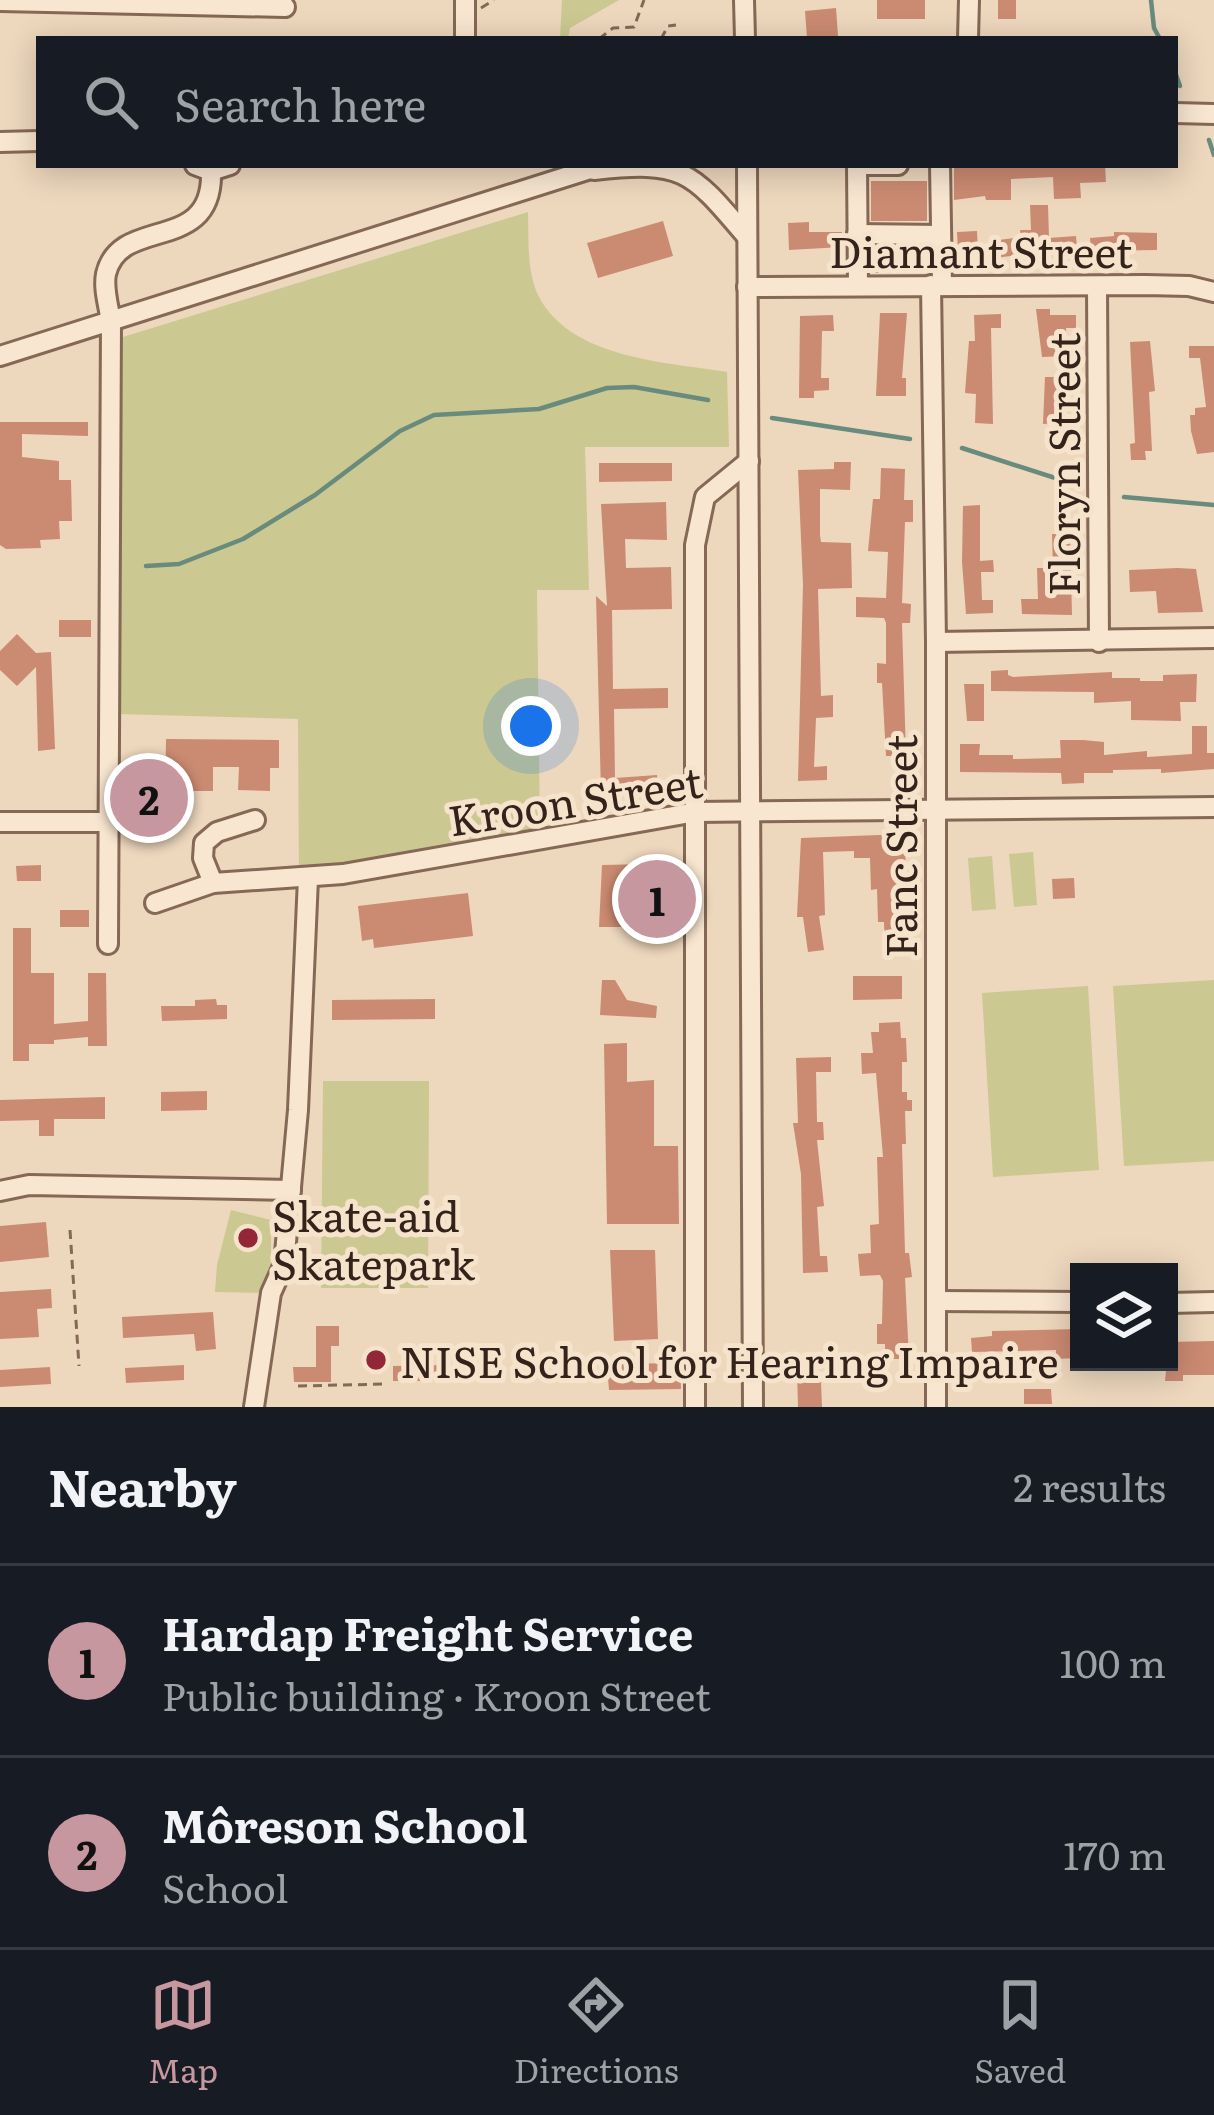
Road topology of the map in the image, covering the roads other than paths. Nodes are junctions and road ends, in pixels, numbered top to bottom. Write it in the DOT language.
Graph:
graph roads {
  1 [pos="464,0"];
  2 [pos="745,0"];
  3 [pos="969,0"];
  4 [pos="0,1"];
  5 [pos="285,7"];
  6 [pos="743,33"];
  7 [pos="464,36"];
  8 [pos="968,36"];
  9 [pos="1178,113"];
  10 [pos="1214,114"];
  11 [pos="36,141"];
  12 [pos="0,142"];
  13 [pos="212,168"];
  14 [pos="592,168"];
  15 [pos="668,168"];
  16 [pos="747,168"];
  17 [pos="857,168"];
  18 [pos="940,168"];
  19 [pos="857,234"];
  20 [pos="941,235"];
  21 [pos="747,237"];
  22 [pos="937,285"];
  23 [pos="858,286"];
  24 [pos="1097,286"];
  25 [pos="747,287"];
  26 [pos="1214,292"];
  27 [pos="111,322"];
  28 [pos="0,356"];
  29 [pos="749,461"];
  30 [pos="1214,638"];
  31 [pos="936,642"];
  32 [pos="1100,642"];
  33 [pos="1214,807"];
  34 [pos="935,810"];
  35 [pos="696,812"];
  36 [pos="750,812"];
  37 [pos="255,820"];
  38 [pos="0,822"];
  39 [pos="106,822"];
  40 [pos="308,878"];
  41 [pos="213,883"];
  42 [pos="154,904"];
  43 [pos="107,944"];
  44 [pos="291,1190"];
  45 [pos="0,1191"];
  46 [pos="935,1301"];
  47 [pos="1214,1301"];
  48 [pos="1070,1302"];
  49 [pos="1178,1303"];
  50 [pos="254,1407"];
  51 [pos="694,1407"];
  52 [pos="753,1407"];
  53 [pos="936,1407"];
  1 -- 7 [label="street"];
  2 -- 6 [label="street"];
  3 -- 8 [label="street"];
  4 -- 5 [label="street"];
  9 -- 10 [label="street"];
  11 -- 12 [label="street"];
  13 -- 27 [label="street"];
  14 -- 27 [label="street"];
  15 -- 21 [label="street"];
  16 -- 21 [label="street"];
  17 -- 19 [label="street"];
  18 -- 20 [label="street, Fanc Street"];
  19 -- 20 [label="street"];
  19 -- 23 [label="street"];
  20 -- 22 [label="street, Fanc Street"];
  21 -- 25 [label="street"];
  22 -- 23 [label="street, Diamant Street"];
  22 -- 24 [label="street, Diamant Street"];
  22 -- 31 [label="street, Fanc Street"];
  23 -- 25 [label="street, Diamant Street"];
  24 -- 26 [label="street, Diamant Street"];
  24 -- 32 [label="street, Floryn Street"];
  25 -- 29 [label="street"];
  27 -- 28 [label="street"];
  27 -- 39 [label="street"];
  29 -- 35 [label="street"];
  29 -- 36 [label="street"];
  30 -- 32 [label="street"];
  31 -- 32 [label="street"];
  31 -- 34 [label="street, Fanc Street"];
  33 -- 34 [label="street, Kroon Street"];
  34 -- 36 [label="street, Kroon Street"];
  34 -- 46 [label="street, Fanc Street"];
  35 -- 36 [label="street, Kroon Street"];
  35 -- 40 [label="street, Kroon Street"];
  35 -- 51 [label="street"];
  36 -- 52 [label="street"];
  37 -- 41 [label="street"];
  38 -- 39 [label="street"];
  39 -- 43 [label="street"];
  40 -- 41 [label="street, Kroon Street"];
  40 -- 44 [label="street"];
  41 -- 42 [label="street, Kroon Street"];
  44 -- 45 [label="street"];
  44 -- 50 [label="street"];
  46 -- 48 [label="street"];
  46 -- 53 [label="street, Fanc Street"];
  47 -- 49 [label="street"];
}
